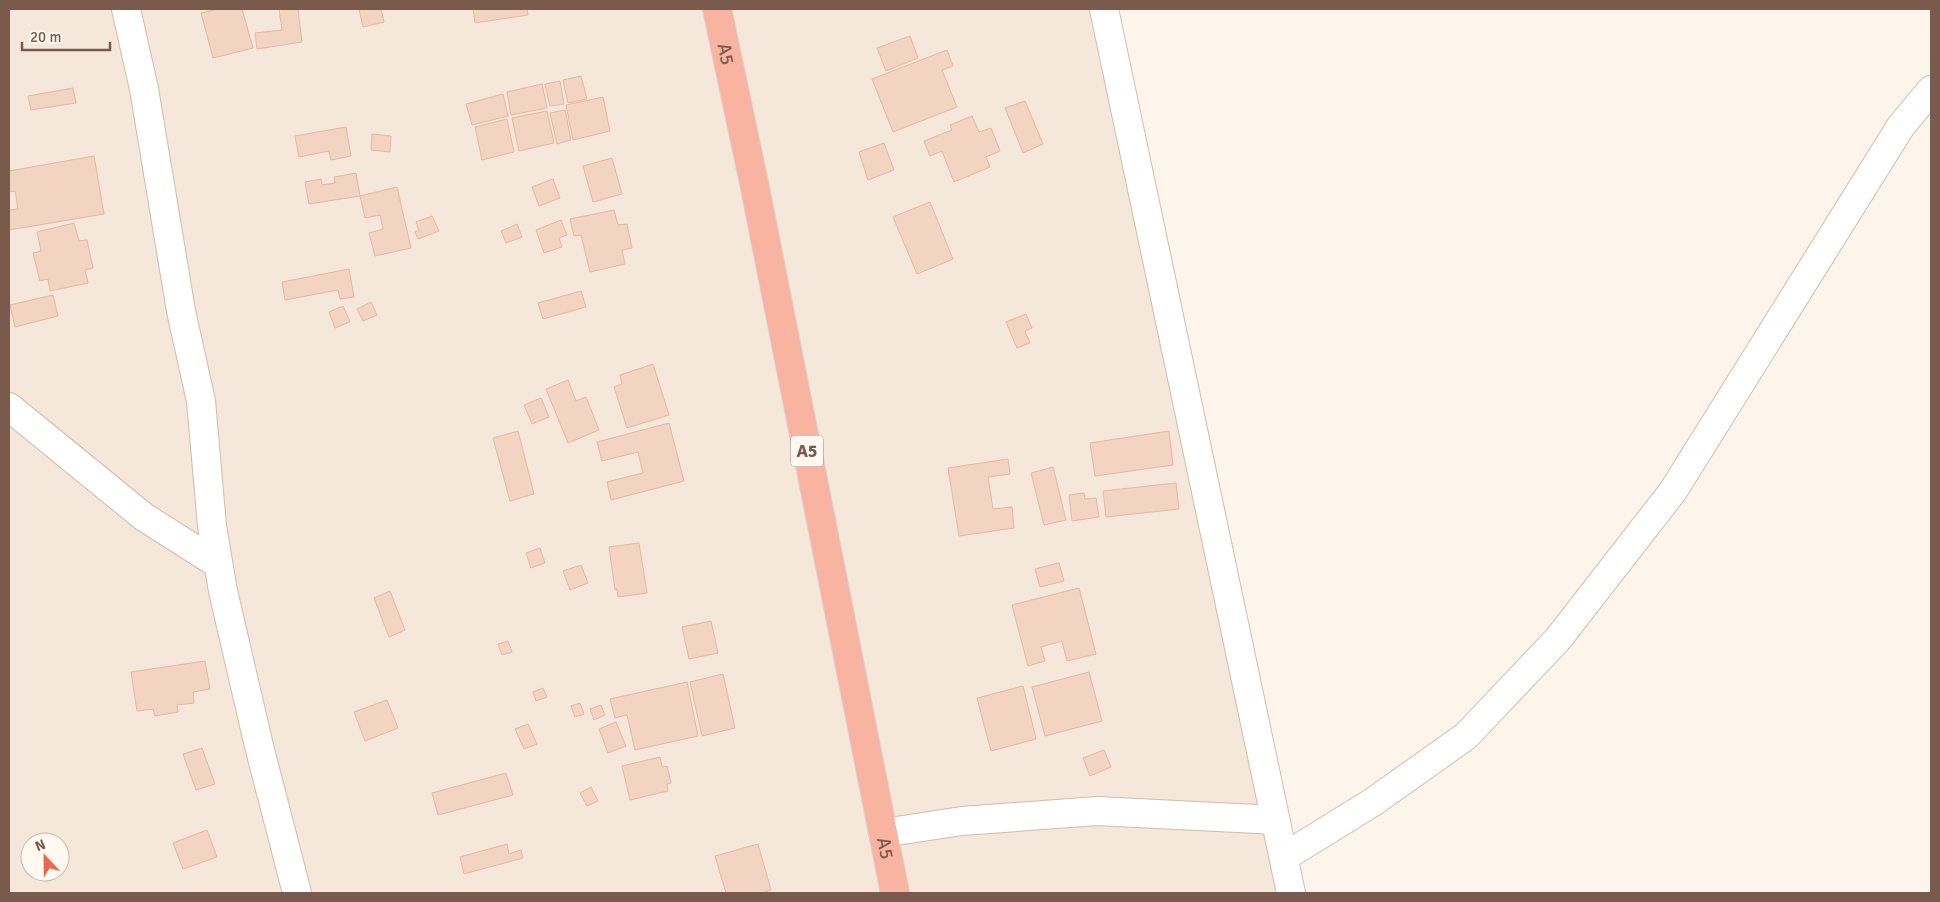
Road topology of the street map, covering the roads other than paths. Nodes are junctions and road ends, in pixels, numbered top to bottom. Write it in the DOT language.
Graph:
graph roads {
  1 [pos="126,9"];
  2 [pos="717,9"];
  3 [pos="1104,9"];
  4 [pos="1931,90"];
  5 [pos="9,407"];
  6 [pos="22,431"];
  7 [pos="218,564"];
  8 [pos="1276,820"];
  9 [pos="883,833"];
  10 [pos="1284,857"];
  11 [pos="297,893"];
  12 [pos="895,893"];
  13 [pos="1291,893"];
  1 -- 7 [label="street"];
  2 -- 9 [label="highway, A5 / A5"];
  3 -- 8 [label="street"];
  4 -- 10 [label="street"];
  5 -- 6 [label="street"];
  6 -- 7 [label="street"];
  7 -- 11 [label="street"];
  8 -- 9 [label="street"];
  8 -- 10 [label="street"];
  9 -- 12 [label="highway, A5 / A5"];
  10 -- 13 [label="street"];
}
